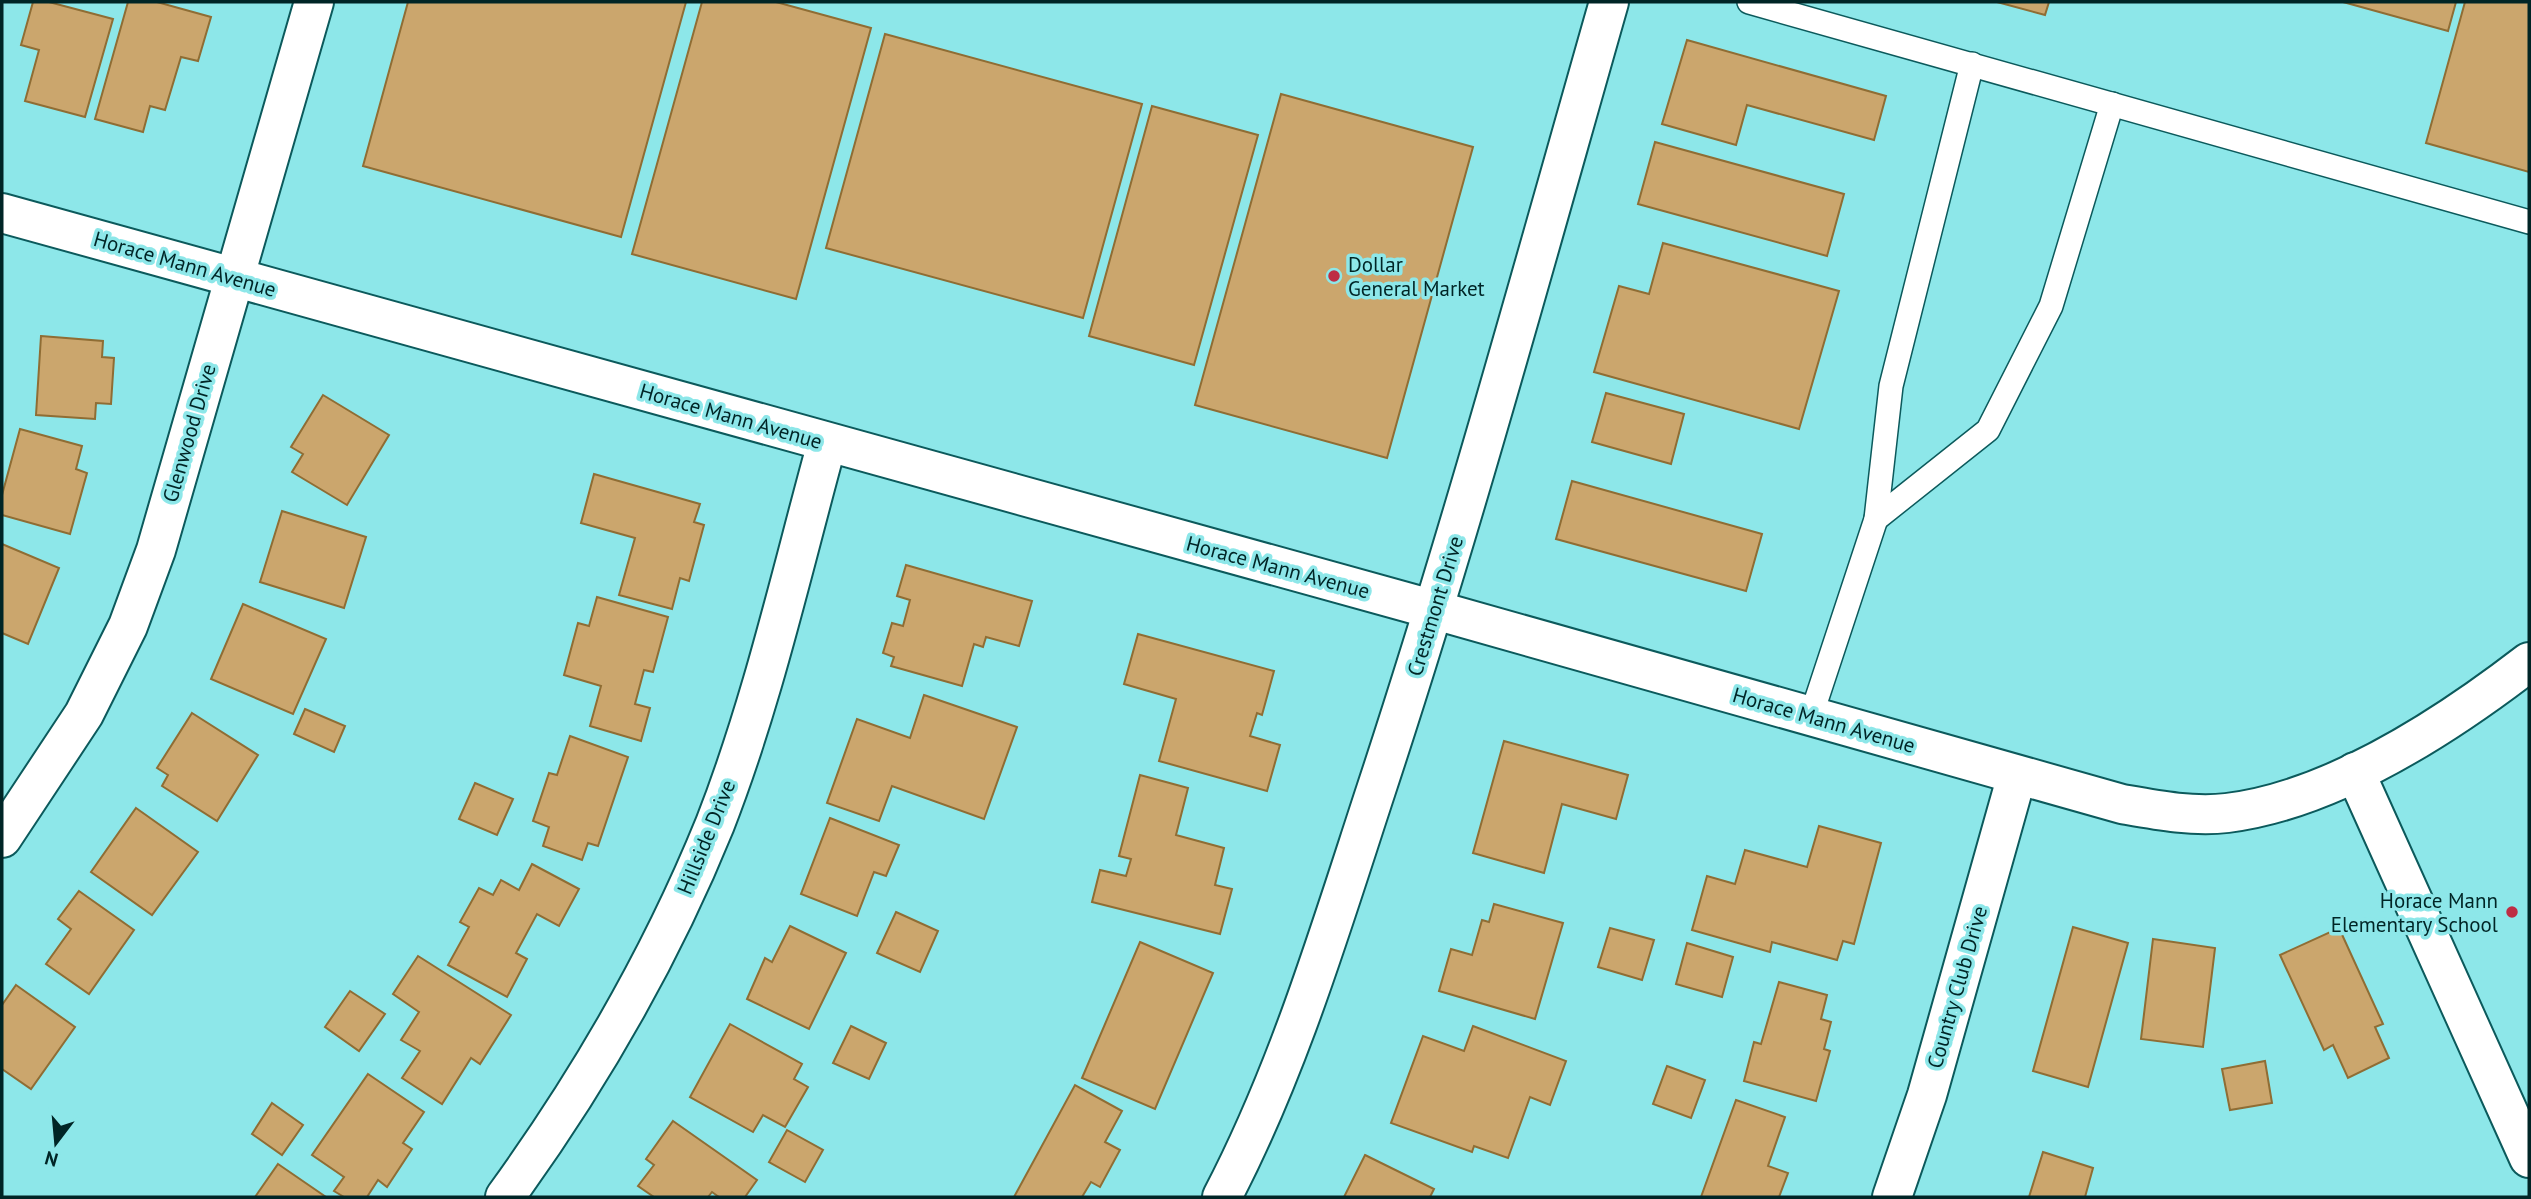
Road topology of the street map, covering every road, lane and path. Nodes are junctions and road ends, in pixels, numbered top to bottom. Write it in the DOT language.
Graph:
graph roads {
  1 [pos="314,2"];
  2 [pos="1609,2"];
  3 [pos="1749,2"];
  4 [pos="1972,64"];
  5 [pos="2112,104"];
  6 [pos="2,213"];
  7 [pos="2529,222"];
  8 [pos="233,277"];
  9 [pos="827,443"];
  10 [pos="1876,519"];
  11 [pos="1435,610"];
  12 [pos="2529,662"];
  13 [pos="1811,716"];
  14 [pos="2356,772"];
  15 [pos="2017,775"];
  16 [pos="2,838"];
  17 [pos="2529,1158"];
  18 [pos="505,1197"];
  19 [pos="1222,1197"];
  20 [pos="1892,1197"];
  1 -- 8 [label="street, Glenwood Drive"];
  2 -- 11 [label="street, Crestmont Drive"];
  3 -- 4 [label="lane"];
  4 -- 5 [label="lane"];
  4 -- 10 [label="lane"];
  5 -- 7 [label="lane"];
  5 -- 10 [label="lane"];
  6 -- 8 [label="street, Horace Mann Avenue"];
  8 -- 9 [label="street, Horace Mann Avenue"];
  8 -- 16 [label="street, Glenwood Drive"];
  9 -- 11 [label="street, Horace Mann Avenue"];
  9 -- 18 [label="street, Hillside Drive"];
  10 -- 13 [label="lane"];
  11 -- 13 [label="street, Horace Mann Avenue"];
  11 -- 19 [label="street, Crestmont Drive"];
  12 -- 14 [label="street, Horace Mann Avenue"];
  13 -- 15 [label="street, Horace Mann Avenue"];
  14 -- 15 [label="street, Horace Mann Avenue"];
  14 -- 17 [label="street"];
  15 -- 20 [label="street, Country Club Drive"];
}
